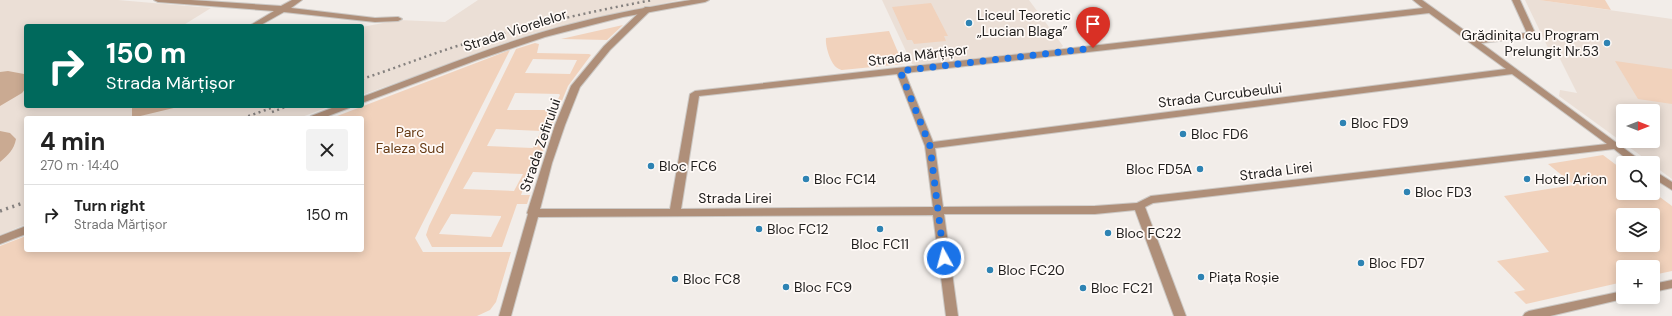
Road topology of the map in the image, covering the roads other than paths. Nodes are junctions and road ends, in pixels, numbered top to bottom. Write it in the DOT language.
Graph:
graph roads {
  1 [pos="158,0"];
  2 [pos="298,0"];
  3 [pos="705,0"];
  4 [pos="1417,0"];
  5 [pos="1516,0"];
  6 [pos="179,1"];
  7 [pos="283,9"];
  8 [pos="648,9"];
  9 [pos="1430,10"];
  10 [pos="398,19"];
  11 [pos="257,24"];
  12 [pos="1473,41"];
  13 [pos="900,71"];
  14 [pos="1514,71"];
  15 [pos="364,99"];
  16 [pos="341,108"];
  17 [pos="319,116"];
  18 [pos="930,146"];
  19 [pos="1616,146"];
  20 [pos="1619,148"];
  21 [pos="1630,156"];
  22 [pos="1660,178"];
  23 [pos="1672,187"];
  24 [pos="1139,206"];
  25 [pos="938,211"];
  26 [pos="675,212"];
  27 [pos="532,213"];
  28 [pos="24,231"];
  29 [pos="0,240"];
  30 [pos="1672,284"];
  31 [pos="1660,287"];
  32 [pos="1616,297"];
  33 [pos="505,316"];
  34 [pos="952,316"];
  35 [pos="1180,316"];
  36 [pos="1529,316"];
  1 -- 6 [label="street"];
  2 -- 7 [label="street"];
  3 -- 8 [label="street, Strada Viorelelor"];
  4 -- 9 [label="street"];
  5 -- 12 [label="street"];
  6 -- 7 [label="street"];
  7 -- 10 [label="street"];
  7 -- 11 [label="street"];
  8 -- 15 [label="street, Strada Viorelelor"];
  8 -- 27 [label="street, Strada Zefirului"];
  9 -- 12 [label="street"];
  9 -- 13 [label="street, Strada Mărțișor"];
  12 -- 14 [label="street"];
  13 -- 18 [label="street"];
  13 -- 26 [label="street, Strada Mărțișor"];
  14 -- 18 [label="street, Strada Curcubeului"];
  14 -- 19 [label="street"];
  16 -- 17 [label="street"];
  18 -- 25 [label="street"];
  19 -- 24 [label="street, Strada Lirei"];
  20 -- 21 [label="street"];
  22 -- 23 [label="street"];
  24 -- 25 [label="street, Strada Lirei"];
  24 -- 35 [label="street"];
  25 -- 26 [label="street, Strada Lirei"];
  25 -- 34 [label="street"];
  26 -- 27 [label="street, Strada Lirei"];
  27 -- 33 [label="street, Strada Zefirului"];
  28 -- 29 [label="street"];
  30 -- 31 [label="street"];
  32 -- 36 [label="street"];
}
